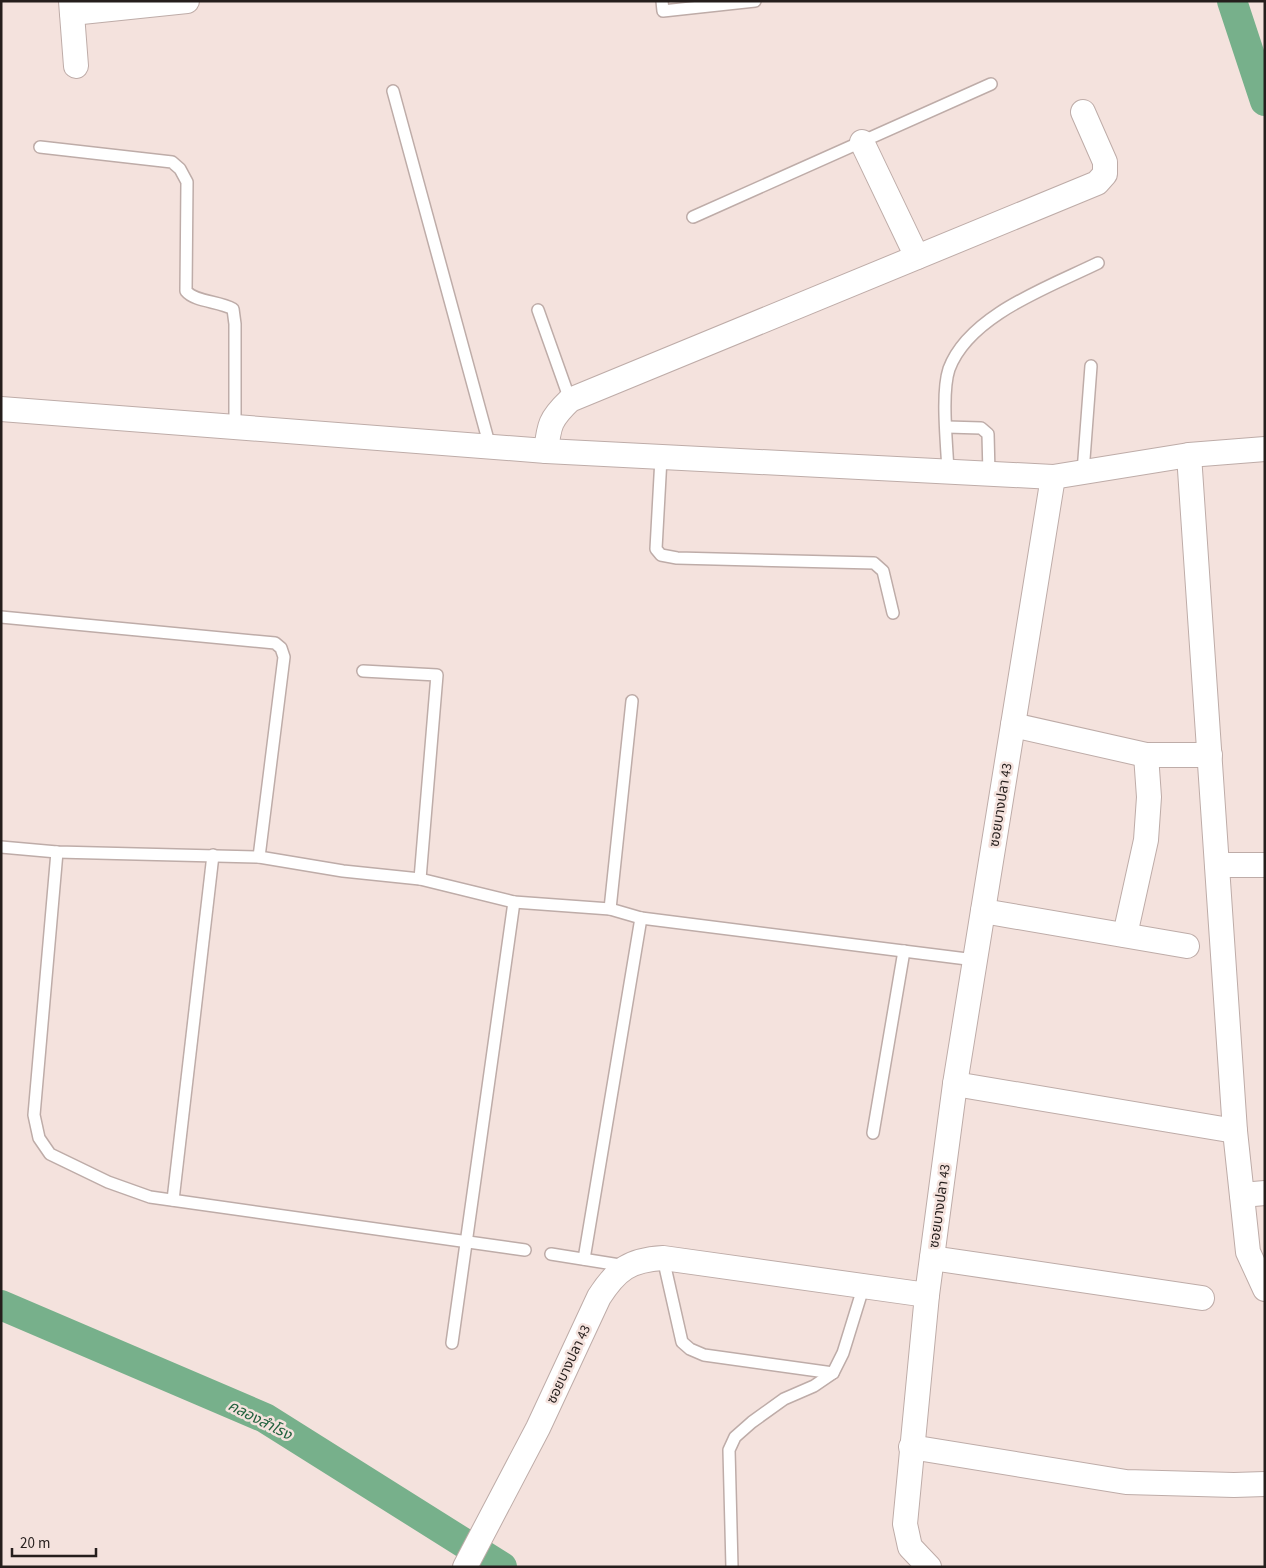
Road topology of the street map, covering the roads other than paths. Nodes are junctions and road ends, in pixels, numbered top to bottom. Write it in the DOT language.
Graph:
graph roads {
  1 [pos="186,1"];
  2 [pos="662,1"];
  3 [pos="755,1"];
  4 [pos="71,7"];
  5 [pos="76,66"];
  6 [pos="991,84"];
  7 [pos="393,90"];
  8 [pos="1083,112"];
  9 [pos="862,142"];
  10 [pos="40,147"];
  11 [pos="693,217"];
  12 [pos="917,258"];
  13 [pos="1098,263"];
  14 [pos="538,310"];
  15 [pos="1091,366"];
  16 [pos="570,400"];
  17 [pos="1,408"];
  18 [pos="235,426"];
  19 [pos="947,427"];
  20 [pos="490,447"];
  21 [pos="1265,449"];
  22 [pos="546,452"];
  23 [pos="1189,455"];
  24 [pos="661,458"];
  25 [pos="948,472"];
  26 [pos="1083,472"];
  27 [pos="989,474"];
  28 [pos="1053,477"];
  29 [pos="893,613"];
  30 [pos="1,616"];
  31 [pos="364,672"];
  32 [pos="632,701"];
  33 [pos="1013,724"];
  34 [pos="1146,755"];
  35 [pos="1210,755"];
  36 [pos="1,847"];
  37 [pos="57,852"];
  38 [pos="213,855"];
  39 [pos="259,857"];
  40 [pos="1265,865"];
  41 [pos="1217,866"];
  42 [pos="420,879"];
  43 [pos="514,902"];
  44 [pos="610,909"];
  45 [pos="983,910"];
  46 [pos="641,918"];
  47 [pos="1125,935"];
  48 [pos="1187,946"];
  49 [pos="904,952"];
  50 [pos="975,960"];
  51 [pos="955,1084"];
  52 [pos="1235,1131"];
  53 [pos="874,1133"];
  54 [pos="1253,1194"];
  55 [pos="173,1200"];
  56 [pos="467,1241"];
  57 [pos="524,1250"];
  58 [pos="551,1254"];
  59 [pos="663,1258"];
  60 [pos="932,1258"];
  61 [pos="584,1259"];
  62 [pos="626,1266"];
  63 [pos="864,1285"];
  64 [pos="1265,1289"];
  65 [pos="927,1295"];
  66 [pos="1202,1298"];
  67 [pos="452,1343"];
  68 [pos="833,1373"];
  69 [pos="911,1447"];
  70 [pos="1265,1484"];
  71 [pos="928,1566"];
  72 [pos="465,1567"];
  73 [pos="732,1567"];
  1 -- 4 [label="street"];
  2 -- 3 [label="lane"];
  4 -- 5 [label="street"];
  6 -- 9 [label="lane"];
  7 -- 20 [label="lane"];
  8 -- 12 [label="street"];
  9 -- 11 [label="lane"];
  9 -- 12 [label="street"];
  10 -- 18 [label="lane"];
  12 -- 16 [label="street"];
  13 -- 19 [label="lane"];
  14 -- 16 [label="lane"];
  15 -- 26 [label="lane"];
  16 -- 22 [label="street"];
  17 -- 18 [label="street"];
  18 -- 20 [label="street"];
  19 -- 25 [label="lane"];
  19 -- 27 [label="lane"];
  20 -- 22 [label="street"];
  21 -- 23 [label="street"];
  22 -- 24 [label="street"];
  23 -- 26 [label="street"];
  23 -- 35 [label="street"];
  24 -- 25 [label="street"];
  24 -- 29 [label="lane"];
  25 -- 27 [label="street"];
  26 -- 28 [label="street"];
  27 -- 28 [label="street"];
  28 -- 33 [label="street, ซอยบางปลา 43"];
  30 -- 39 [label="lane"];
  31 -- 42 [label="lane"];
  32 -- 44 [label="lane"];
  33 -- 34 [label="street"];
  33 -- 45 [label="street, ซอยบางปลา 43"];
  34 -- 35 [label="street"];
  34 -- 47 [label="street"];
  35 -- 41 [label="street"];
  36 -- 37 [label="lane"];
  37 -- 38 [label="lane"];
  37 -- 55 [label="lane"];
  38 -- 39 [label="lane"];
  38 -- 55 [label="lane"];
  39 -- 42 [label="lane"];
  40 -- 41 [label="street"];
  41 -- 52 [label="street"];
  42 -- 43 [label="lane"];
  43 -- 44 [label="lane"];
  43 -- 56 [label="lane"];
  44 -- 46 [label="lane"];
  45 -- 47 [label="street"];
  45 -- 50 [label="street, ซอยบางปลา 43"];
  46 -- 49 [label="lane"];
  46 -- 61 [label="lane"];
  47 -- 48 [label="street"];
  49 -- 50 [label="lane"];
  49 -- 53 [label="lane"];
  50 -- 51 [label="street, ซอยบางปลา 43"];
  51 -- 52 [label="street"];
  51 -- 60 [label="street, ซอยบางปลา 43"];
  52 -- 54 [label="street"];
  54 -- 64 [label="street"];
  55 -- 56 [label="lane"];
  56 -- 57 [label="lane"];
  56 -- 67 [label="lane"];
  58 -- 61 [label="lane"];
  59 -- 62 [label="street, ซอยบางปลา 43"];
  59 -- 63 [label="street, ซอยบางปลา 43"];
  59 -- 68 [label="lane"];
  60 -- 65 [label="street, ซอยบางปลา 43"];
  60 -- 66 [label="street"];
  61 -- 62 [label="lane"];
  62 -- 72 [label="street, ซอยบางปลา 43"];
  63 -- 65 [label="street, ซอยบางปลา 43"];
  63 -- 68 [label="lane"];
  65 -- 69 [label="street"];
  68 -- 73 [label="lane"];
  69 -- 70 [label="street"];
  69 -- 71 [label="street"];
}
